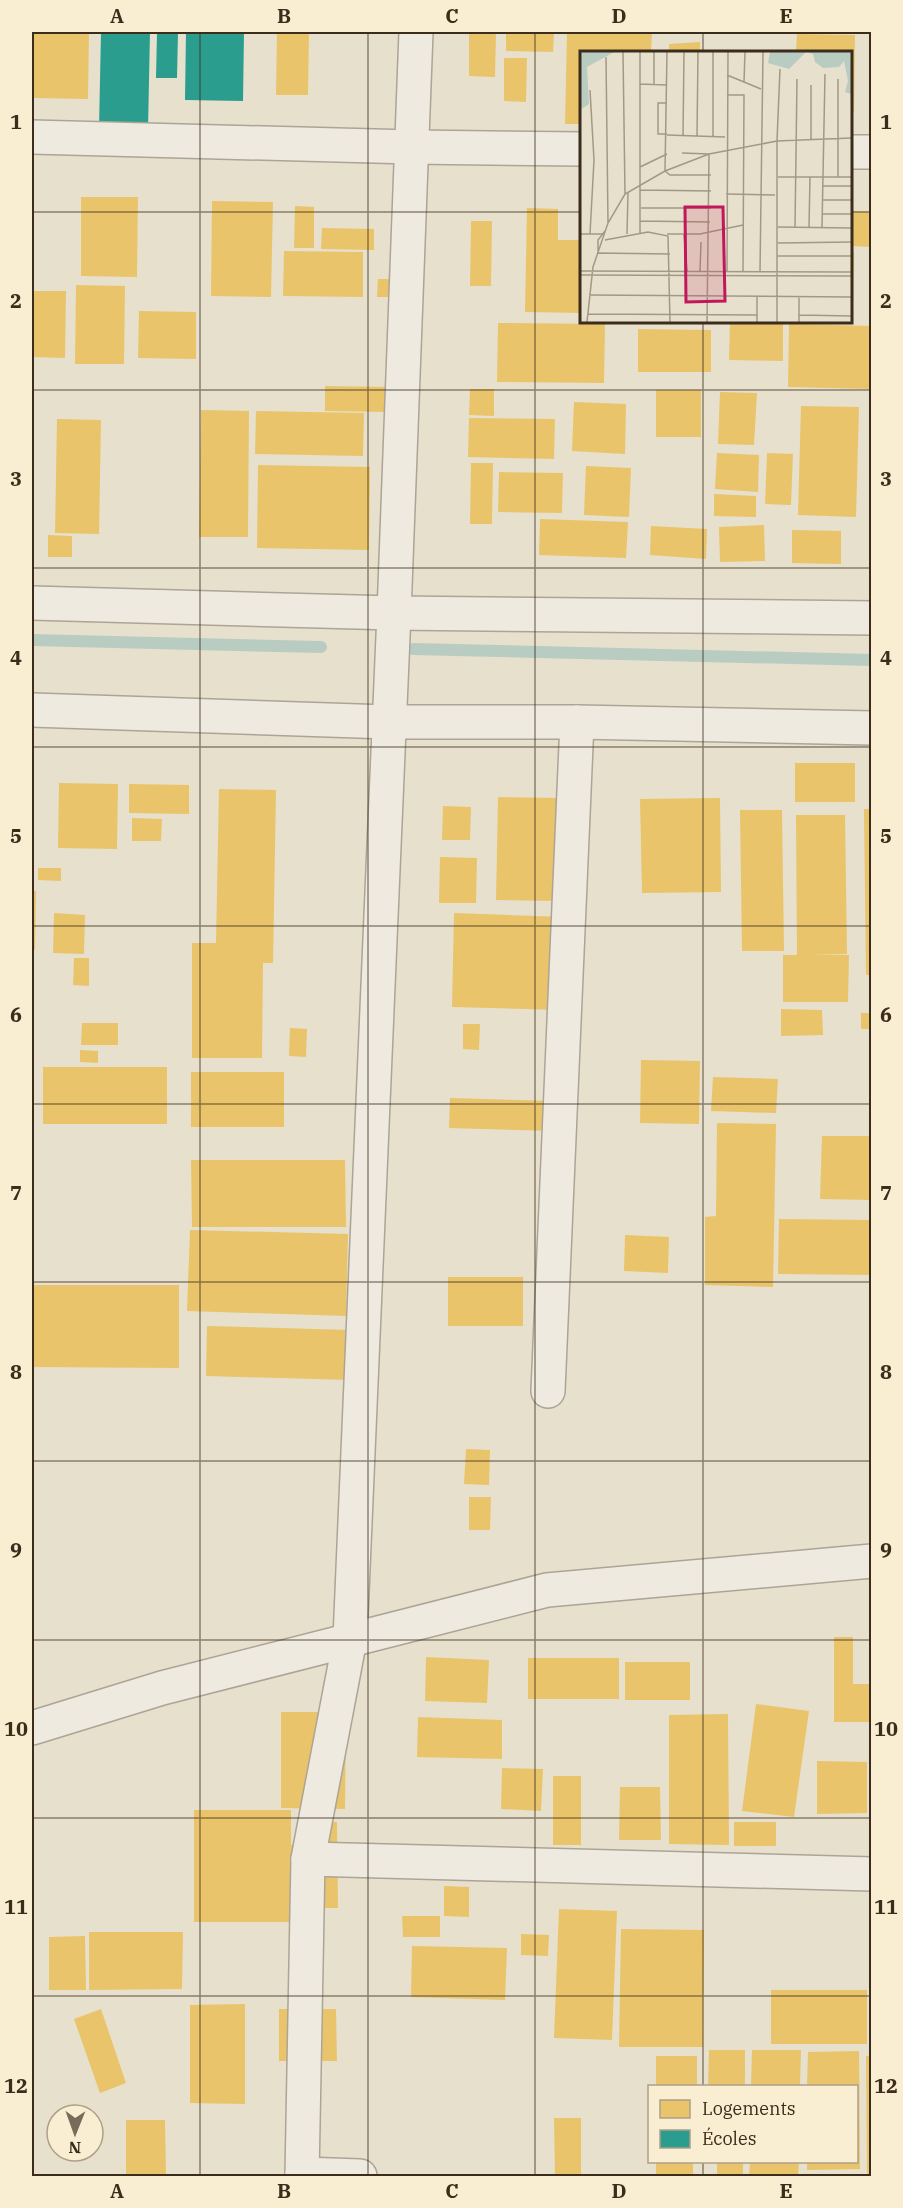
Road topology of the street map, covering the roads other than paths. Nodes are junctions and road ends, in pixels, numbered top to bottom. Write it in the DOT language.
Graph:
graph roads {
  1 [pos="416,32"];
  2 [pos="32,137"];
  3 [pos="412,147"];
  4 [pos="580,149"];
  5 [pos="852,152"];
  6 [pos="872,152"];
  7 [pos="32,603"];
  8 [pos="394,613"];
  9 [pos="872,618"];
  10 [pos="32,710"];
  11 [pos="388,722"];
  12 [pos="577,722"];
  13 [pos="872,728"];
  14 [pos="548,1390"];
  15 [pos="872,1561"];
  16 [pos="350,1639"];
  17 [pos="32,1728"];
  18 [pos="308,1859"];
  19 [pos="872,1874"];
  20 [pos="302,2175"];
  21 [pos="360,2176"];
  1 -- 3 [label="street"];
  2 -- 3 [label="street"];
  3 -- 4 [label="street"];
  3 -- 8 [label="street"];
  5 -- 6 [label="street"];
  7 -- 8 [label="street"];
  8 -- 9 [label="street"];
  8 -- 11 [label="street"];
  10 -- 11 [label="street"];
  11 -- 12 [label="street"];
  11 -- 16 [label="street"];
  12 -- 13 [label="street"];
  12 -- 14 [label="street"];
  15 -- 16 [label="street"];
  16 -- 17 [label="street"];
  16 -- 18 [label="street"];
  18 -- 19 [label="street"];
  18 -- 20 [label="street"];
  20 -- 21 [label="street"];
}
